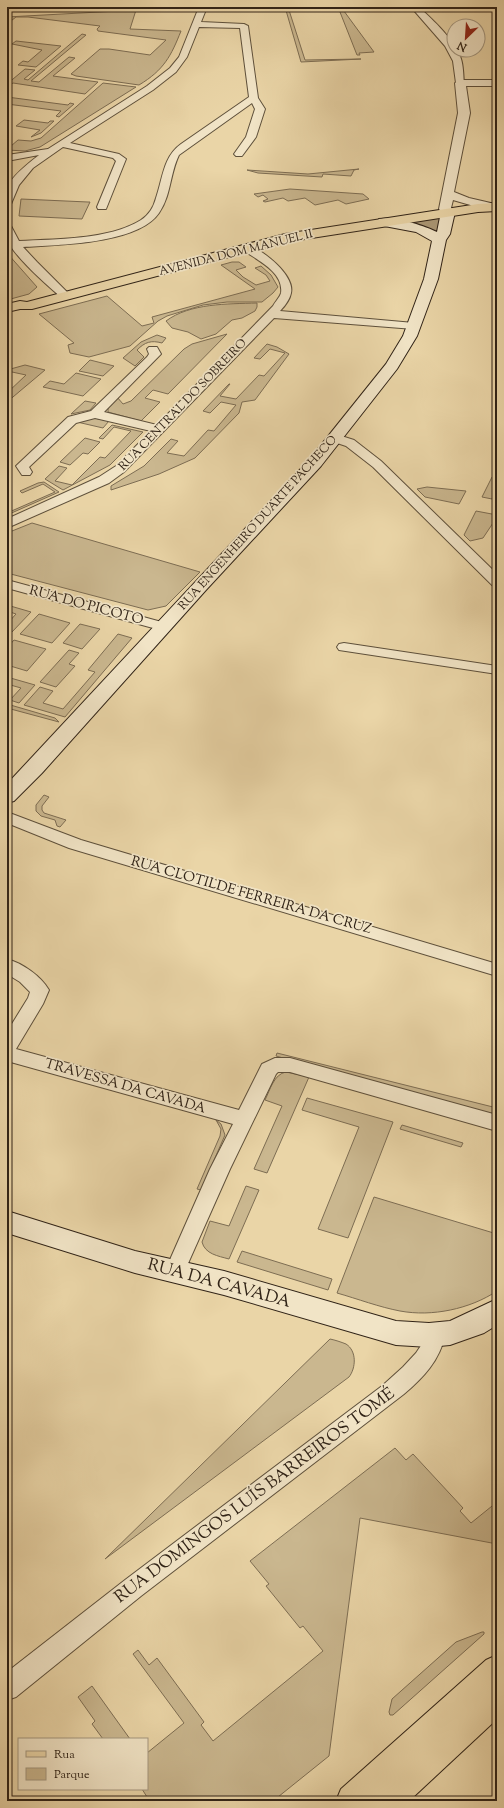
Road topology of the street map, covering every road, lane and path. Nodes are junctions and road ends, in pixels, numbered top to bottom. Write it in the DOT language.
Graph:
graph roads {
  1 [pos="203,7"];
  2 [pos="415,7"];
  3 [pos="196,24"];
  4 [pos="460,82"];
  5 [pos="497,83"];
  6 [pos="254,98"];
  7 [pos="62,144"];
  8 [pos="52,150"];
  9 [pos="239,154"];
  10 [pos="9,158"];
  11 [pos="30,166"];
  12 [pos="10,174"];
  13 [pos="10,191"];
  14 [pos="448,194"];
  15 [pos="7,202"];
  16 [pos="102,207"];
  17 [pos="494,207"];
  18 [pos="448,212"];
  19 [pos="384,222"];
  20 [pos="7,228"];
  21 [pos="439,240"];
  22 [pos="16,244"];
  23 [pos="247,248"];
  24 [pos="66,296"];
  25 [pos="27,306"];
  26 [pos="7,308"];
  27 [pos="7,314"];
  28 [pos="271,314"];
  29 [pos="414,326"];
  30 [pos="153,349"];
  31 [pos="95,414"];
  32 [pos="160,429"];
  33 [pos="335,438"];
  34 [pos="26,472"];
  35 [pos="7,524"];
  36 [pos="497,582"];
  37 [pos="7,584"];
  38 [pos="164,627"];
  39 [pos="344,647"];
  40 [pos="497,670"];
  41 [pos="7,796"];
  42 [pos="7,817"];
  43 [pos="7,965"];
  44 [pos="497,970"];
  45 [pos="7,1048"];
  46 [pos="7,1054"];
  47 [pos="243,1119"];
  48 [pos="497,1123"];
  49 [pos="7,1222"];
  50 [pos="174,1271"];
  51 [pos="497,1310"];
  52 [pos="434,1335"];
  53 [pos="497,1671"];
  54 [pos="7,1688"];
  55 [pos="497,1697"];
  56 [pos="353,1801"];
  57 [pos="384,1801"];
  1 -- 3 [label="street"];
  2 -- 4 [label="street"];
  3 -- 6 [label="street"];
  3 -- 7 [label="street"];
  4 -- 5 [label="street"];
  4 -- 14 [label="street"];
  6 -- 9 [label="street"];
  6 -- 22 [label="street"];
  7 -- 8 [label="street"];
  7 -- 16 [label="street"];
  8 -- 10 [label="street"];
  8 -- 11 [label="street"];
  10 -- 11 [label="street"];
  11 -- 12 [label="street"];
  11 -- 13 [label="street"];
  12 -- 13 [label="street"];
  13 -- 15 [label="street"];
  14 -- 17 [label="street"];
  14 -- 18 [label="street"];
  17 -- 18 [label="main road, AVENIDA DOM MANUEL II"];
  18 -- 19 [label="main road, AVENIDA DOM MANUEL II"];
  18 -- 21 [label="main road, RUA ENGENHEIRO DUARTE PACHECO"];
  19 -- 21 [label="main road"];
  19 -- 23 [label="main road, AVENIDA DOM MANUEL II"];
  20 -- 22 [label="street"];
  21 -- 29 [label="main road, RUA ENGENHEIRO DUARTE PACHECO"];
  22 -- 24 [label="street"];
  23 -- 24 [label="main road, AVENIDA DOM MANUEL II"];
  23 -- 28 [label="street, RUA CENTRAL DO SOBREIRO"];
  24 -- 25 [label="main road, AVENIDA DOM MANUEL II"];
  25 -- 26 [label="main road, AVENIDA DOM MANUEL II"];
  25 -- 27 [label="main road, AVENIDA DOM MANUEL II"];
  28 -- 29 [label="street"];
  28 -- 32 [label="street, RUA CENTRAL DO SOBREIRO"];
  29 -- 33 [label="main road, RUA ENGENHEIRO DUARTE PACHECO"];
  30 -- 31 [label="street"];
  31 -- 32 [label="street"];
  31 -- 34 [label="street"];
  32 -- 35 [label="street, RUA CENTRAL DO SOBREIRO"];
  33 -- 36 [label="street"];
  33 -- 38 [label="main road, RUA ENGENHEIRO DUARTE PACHECO"];
  37 -- 38 [label="street, RUA DO PICOTO"];
  38 -- 41 [label="main road, RUA ENGENHEIRO DUARTE PACHECO"];
  39 -- 40 [label="street"];
  42 -- 44 [label="street, RUA CLOTILDE FERREIRA DA CRUZ"];
  43 -- 45 [label="street"];
  46 -- 47 [label="street, TRAVESSA DA CAVADA"];
  47 -- 48 [label="street"];
  47 -- 50 [label="street"];
  49 -- 50 [label="main road, RUA DA CAVADA"];
  50 -- 52 [label="main road, RUA DA CAVADA"];
  51 -- 52 [label="main road"];
  52 -- 54 [label="street, RUA DOMINGOS LUÍS BARREIROS TOMÉ"];
  53 -- 56 [label="main road"];
  55 -- 57 [label="main road"];
}
